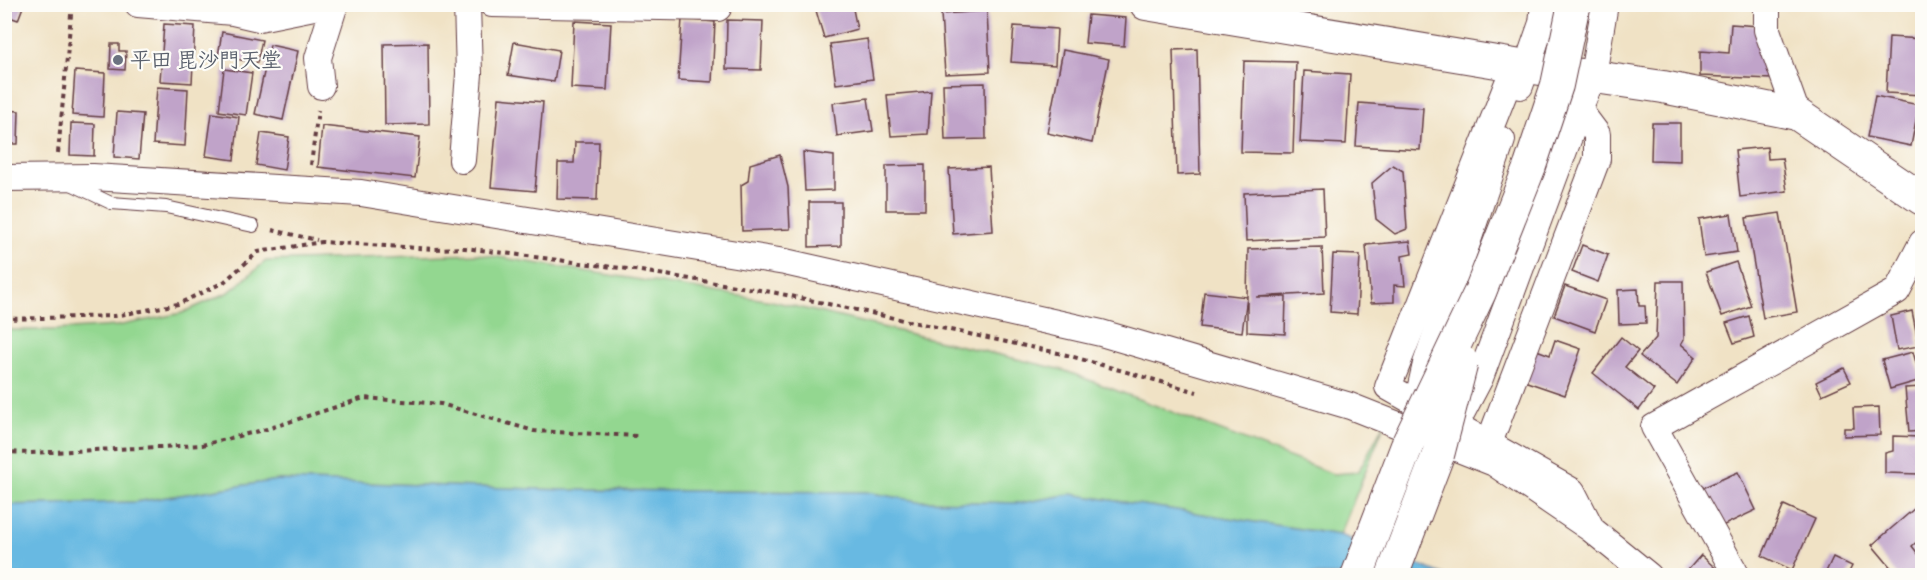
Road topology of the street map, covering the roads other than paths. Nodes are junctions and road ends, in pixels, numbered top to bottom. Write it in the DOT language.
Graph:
graph roads {
  1 [pos="138,4"];
  2 [pos="329,4"];
  3 [pos="335,4"];
  4 [pos="467,4"];
  5 [pos="492,4"];
  6 [pos="718,4"];
  7 [pos="1146,4"];
  8 [pos="1544,4"];
  9 [pos="1574,4"];
  10 [pos="1605,4"];
  11 [pos="1767,4"];
  12 [pos="1521,66"];
  13 [pos="1593,75"];
  14 [pos="321,86"];
  15 [pos="1579,110"];
  16 [pos="1797,114"];
  17 [pos="462,160"];
  18 [pos="56,177"];
  19 [pos="4,178"];
  20 [pos="1923,199"];
  21 [pos="253,226"];
  22 [pos="1923,243"];
  23 [pos="1480,292"];
  24 [pos="1417,403"];
  25 [pos="1410,437"];
  26 [pos="1446,441"];
  27 [pos="1489,443"];
  28 [pos="1591,529"];
  29 [pos="1357,576"];
  30 [pos="1392,576"];
  31 [pos="1649,576"];
  32 [pos="1737,576"];
  1 -- 2 [label="street"];
  3 -- 14 [label="street"];
  4 -- 17 [label="street"];
  5 -- 6 [label="street"];
  7 -- 12 [label="street"];
  8 -- 12 [label="street"];
  9 -- 23 [label="street, bridge"];
  10 -- 13 [label="street"];
  11 -- 16 [label="street"];
  12 -- 13 [label="street"];
  12 -- 24 [label="street"];
  13 -- 15 [label="street"];
  13 -- 16 [label="street"];
  15 -- 26 [label="street"];
  15 -- 27 [label="street"];
  16 -- 20 [label="street"];
  18 -- 19 [label="street"];
  18 -- 21 [label="lane"];
  18 -- 25 [label="street"];
  22 -- 32 [label="street"];
  23 -- 25 [label="street, bridge"];
  23 -- 26 [label="street, bridge"];
  24 -- 25 [label="street"];
  24 -- 26 [label="street"];
  25 -- 26 [label="street"];
  25 -- 29 [label="street"];
  26 -- 27 [label="street"];
  26 -- 28 [label="street"];
  26 -- 30 [label="street"];
  27 -- 28 [label="street"];
  28 -- 31 [label="street"];
}
